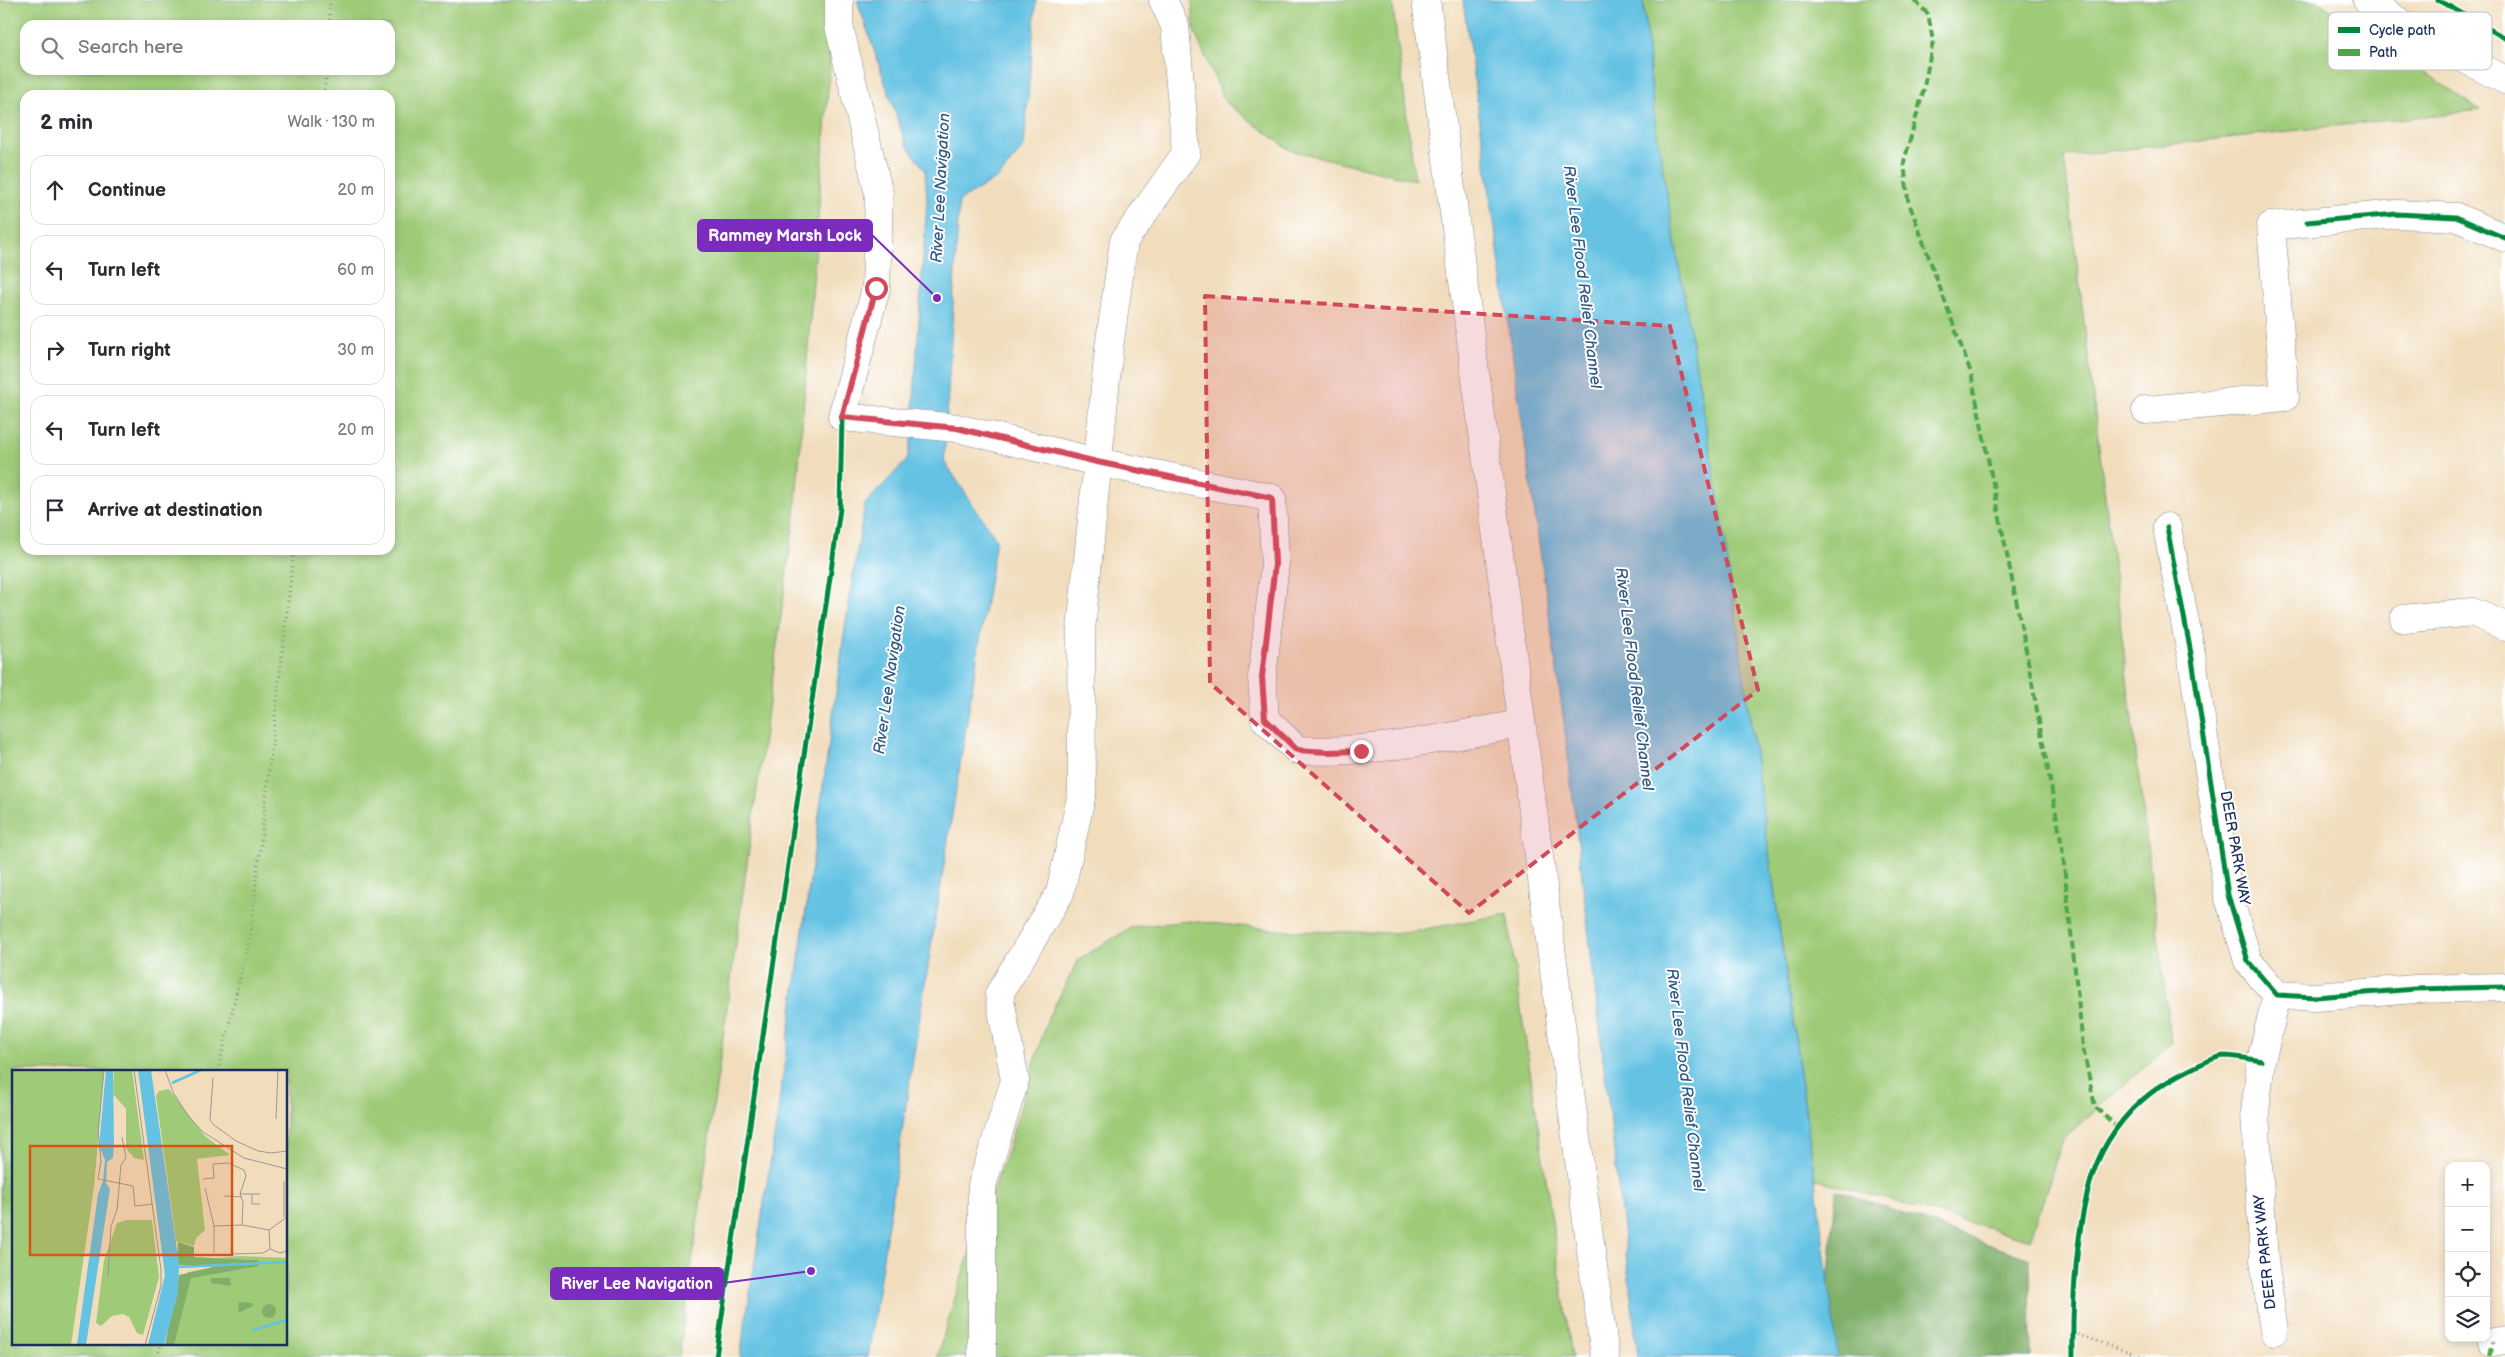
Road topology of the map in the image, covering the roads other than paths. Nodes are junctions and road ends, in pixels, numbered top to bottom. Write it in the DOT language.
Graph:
graph roads {
  1 [pos="839,0"];
  2 [pos="1163,0"];
  3 [pos="1426,0"];
  4 [pos="2368,0"];
  5 [pos="2385,12"];
  6 [pos="2486,70"];
  7 [pos="2505,80"];
  8 [pos="2505,238"];
  9 [pos="2146,410"];
  10 [pos="1097,462"];
  11 [pos="2167,527"];
  12 [pos="2404,619"];
  13 [pos="2505,626"];
  14 [pos="1521,724"];
  15 [pos="2505,987"];
  16 [pos="2276,995"];
  17 [pos="2274,1331"];
  18 [pos="982,1357"];
  19 [pos="1605,1357"];
  1 -- 10 [label="street"];
  2 -- 10 [label="street"];
  3 -- 14 [label="street"];
  4 -- 5 [label="street"];
  6 -- 7 [label="street"];
  8 -- 9 [label="street"];
  10 -- 14 [label="street"];
  10 -- 18 [label="street"];
  11 -- 16 [label="street, DEER PARK WAY"];
  12 -- 13 [label="street"];
  14 -- 19 [label="street"];
  15 -- 16 [label="street"];
  16 -- 17 [label="street, DEER PARK WAY"];
}
